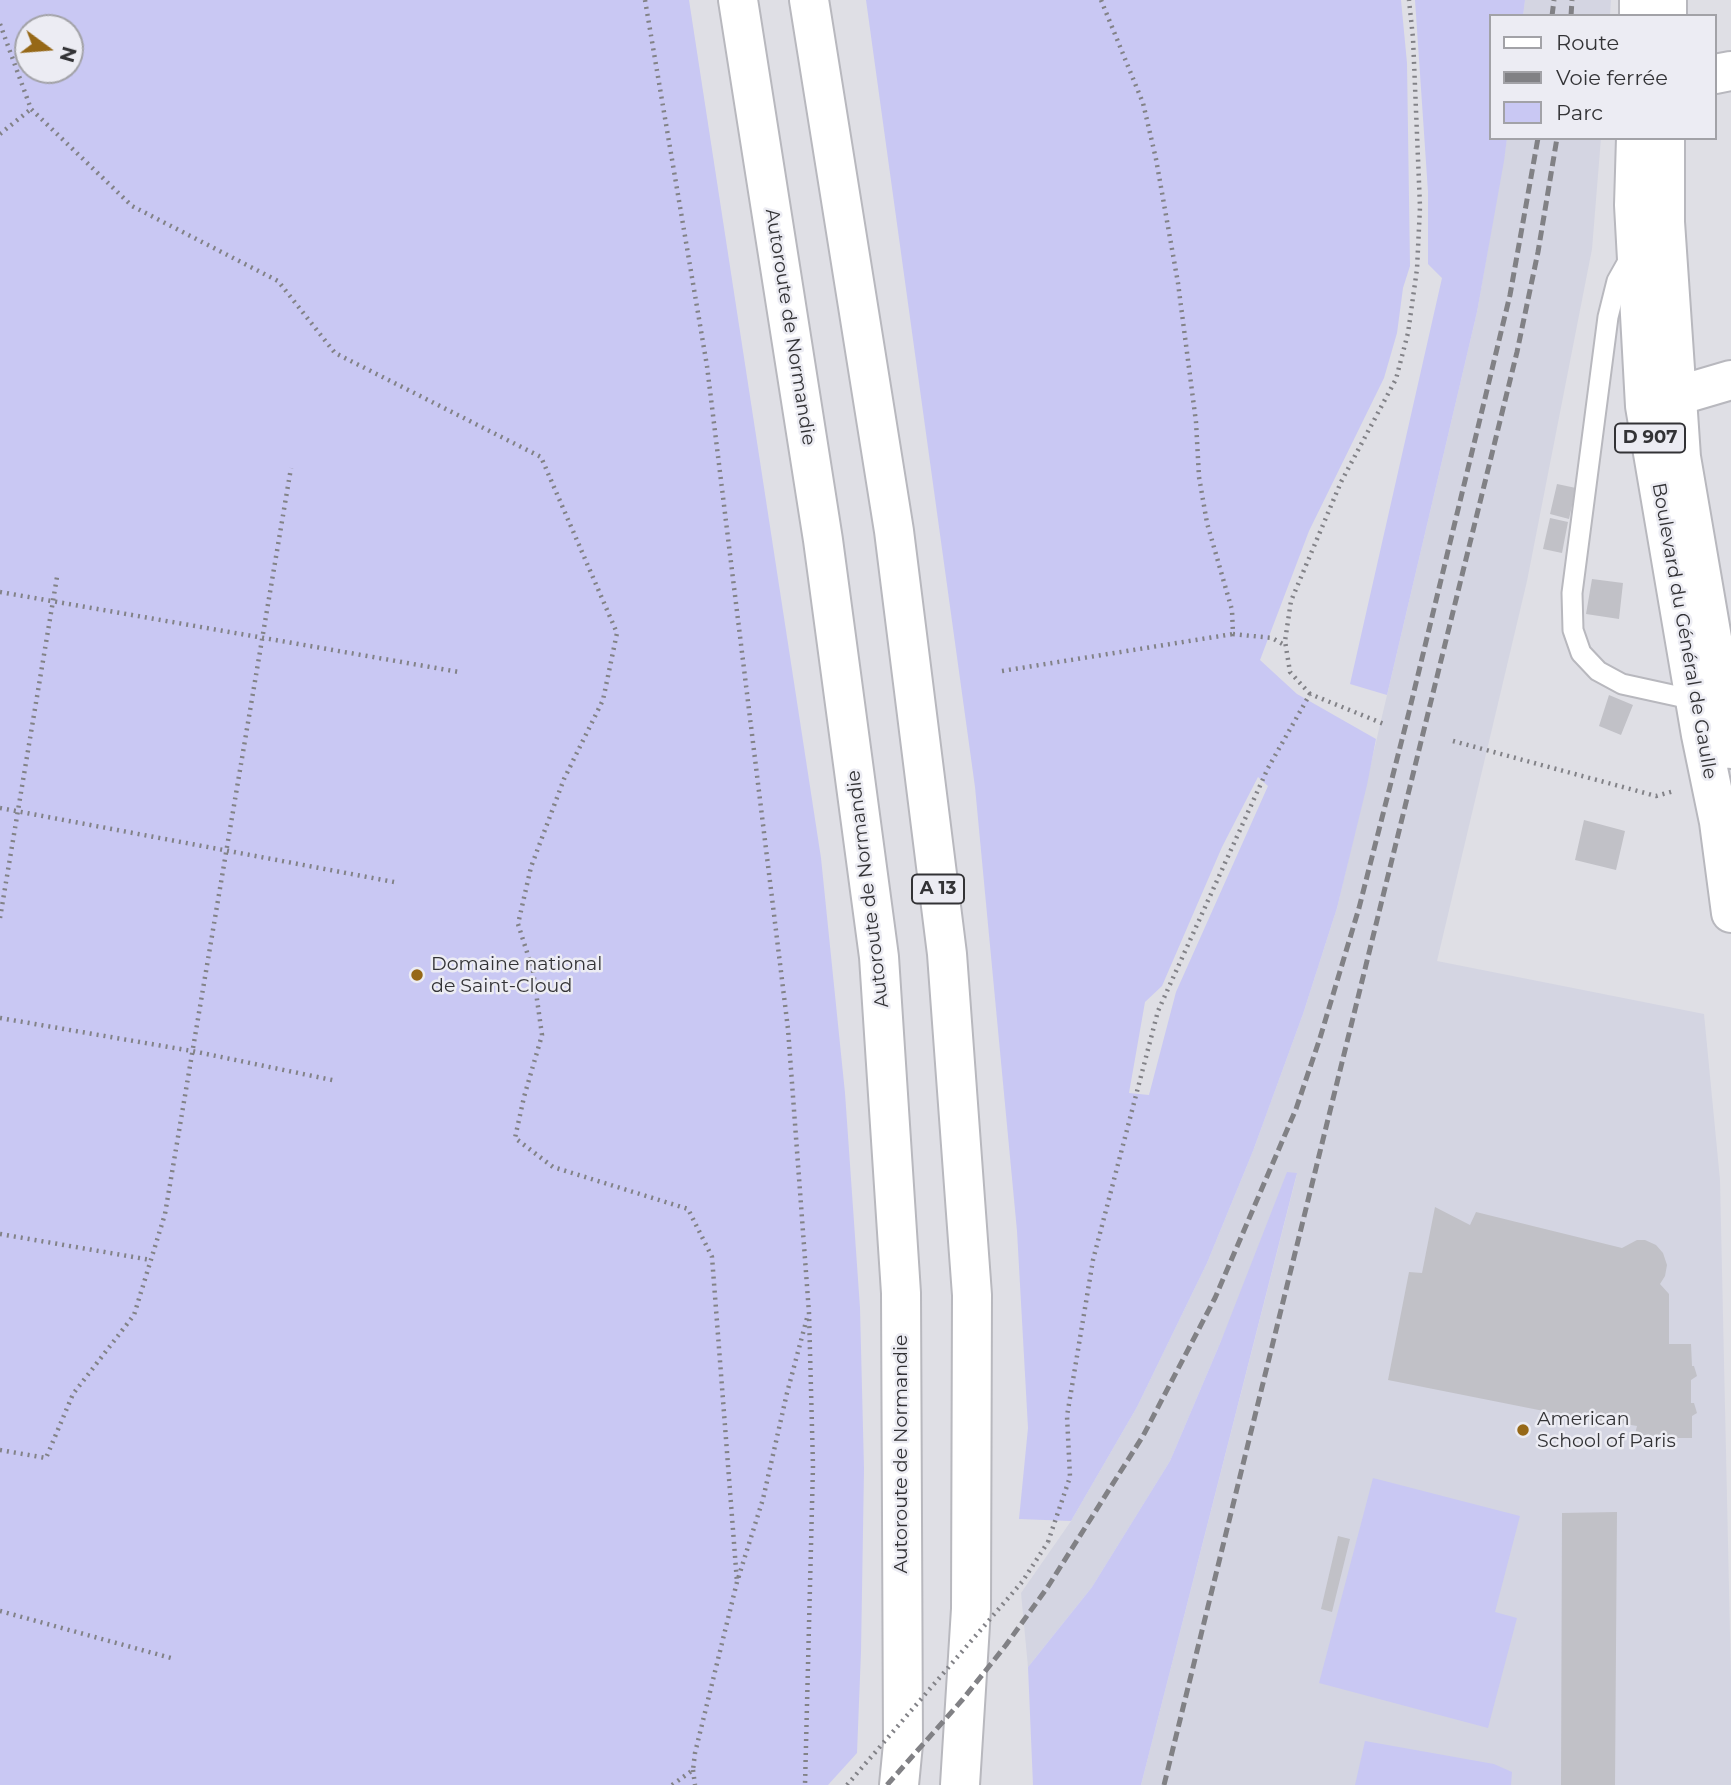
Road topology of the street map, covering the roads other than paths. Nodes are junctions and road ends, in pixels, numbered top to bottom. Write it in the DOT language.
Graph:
graph roads {
  1 [pos="738,0"];
  2 [pos="809,0"];
  3 [pos="1636,140"];
  4 [pos="1665,140"];
  5 [pos="1636,245"];
  6 [pos="1731,380"];
  7 [pos="1661,401"];
  8 [pos="1695,700"];
  9 [pos="1731,749"];
  10 [pos="1731,913"];
  11 [pos="899,1785"];
  12 [pos="960,1785"];
  1 -- 11 [label="main road, Autoroute de Normandie"];
  2 -- 12 [label="main road, A 13"];
  3 -- 5 [label="main road, Boulevard du Général de Gaulle / D 907"];
  4 -- 7 [label="main road, Boulevard du Général de Gaulle / D 907"];
  5 -- 7 [label="main road, Boulevard du Général de Gaulle / D 907"];
  5 -- 8 [label="lane"];
  6 -- 7 [label="main road"];
  7 -- 8 [label="main road, Boulevard du Général de Gaulle / D 907"];
  7 -- 9 [label="main road, Boulevard du Général de Gaulle / D 907"];
  8 -- 10 [label="main road, Boulevard du Général de Gaulle / D 907"];
}
